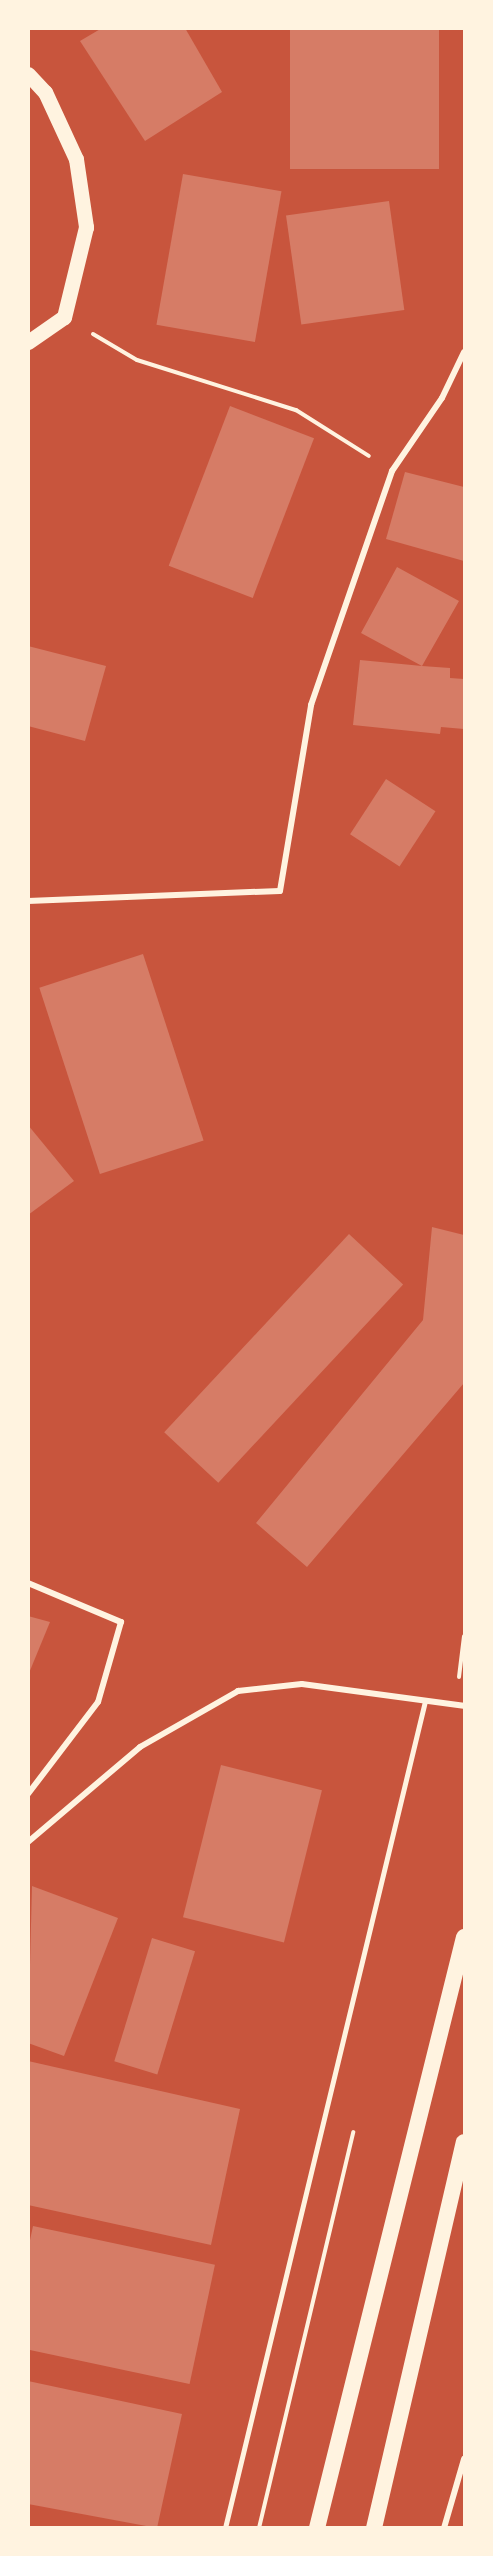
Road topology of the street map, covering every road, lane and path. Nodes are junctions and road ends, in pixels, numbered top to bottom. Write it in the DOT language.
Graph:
graph roads {
  1 [pos="28,74"];
  2 [pos="64,317"];
  3 [pos="28,342"];
  4 [pos="465,352"];
  5 [pos="392,471"];
  6 [pos="28,901"];
  7 [pos="28,1583"];
  8 [pos="425,1701"];
  9 [pos="465,1706"];
  10 [pos="28,1794"];
  11 [pos="28,1842"];
  12 [pos="465,1937"];
  13 [pos="465,2142"];
  14 [pos="465,2458"];
  15 [pos="225,2528"];
  16 [pos="317,2528"];
  17 [pos="374,2528"];
  18 [pos="444,2528"];
  1 -- 2 [label="main road"];
  2 -- 3 [label="main road"];
  2 -- 5 [label="path"];
  4 -- 5 [label="street"];
  5 -- 6 [label="street"];
  7 -- 10 [label="street"];
  8 -- 9 [label="street"];
  8 -- 11 [label="street"];
  8 -- 15 [label="lane"];
  12 -- 16 [label="highway"];
  13 -- 17 [label="highway"];
  14 -- 18 [label="street"];
}
